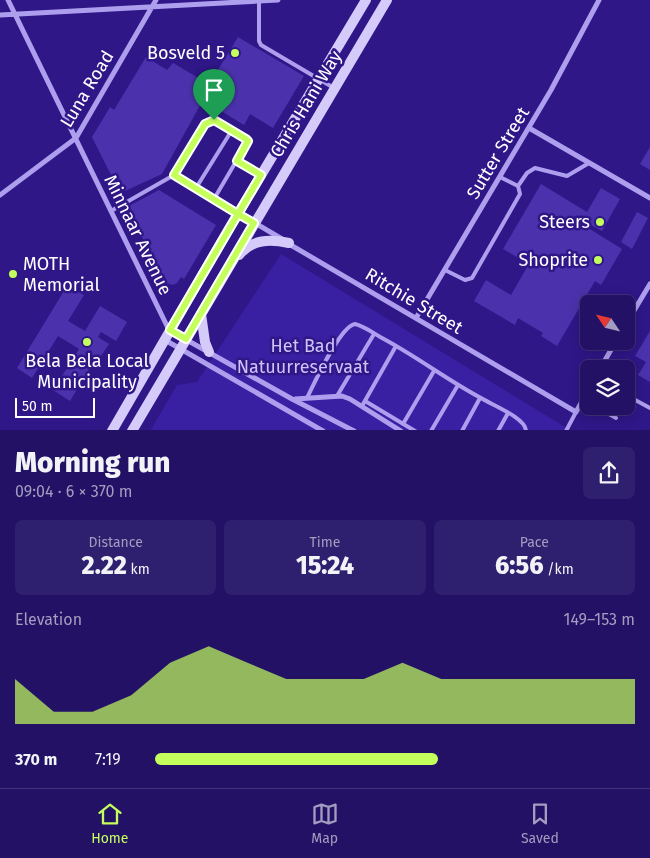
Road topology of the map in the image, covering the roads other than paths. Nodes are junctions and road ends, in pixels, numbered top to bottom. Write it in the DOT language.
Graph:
graph roads {
  1 [pos="8,0"];
  2 [pos="156,0"];
  3 [pos="278,0"];
  4 [pos="366,0"];
  5 [pos="387,0"];
  6 [pos="599,0"];
  7 [pos="259,1"];
  8 [pos="152,7"];
  9 [pos="15,14"];
  10 [pos="0,15"];
  11 [pos="319,79"];
  12 [pos="334,88"];
  13 [pos="529,128"];
  14 [pos="232,130"];
  15 [pos="76,138"];
  16 [pos="237,161"];
  17 [pos="589,163"];
  18 [pos="174,175"];
  19 [pos="261,175"];
  20 [pos="500,177"];
  21 [pos="518,186"];
  22 [pos="196,188"];
  23 [pos="0,195"];
  24 [pos="650,198"];
  25 [pos="214,199"];
  26 [pos="111,210"];
  27 [pos="238,214"];
  28 [pos="254,223"];
  29 [pos="288,243"];
  30 [pos="228,267"];
  31 [pos="445,270"];
  32 [pos="650,284"];
  33 [pos="635,309"];
  34 [pos="201,314"];
  35 [pos="416,318"];
  36 [pos="170,330"];
  37 [pos="374,334"];
  38 [pos="186,339"];
  39 [pos="164,340"];
  40 [pos="396,346"];
  41 [pos="180,349"];
  42 [pos="209,352"];
  43 [pos="434,371"];
  44 [pos="458,385"];
  45 [pos="337,396"];
  46 [pos="307,398"];
  47 [pos="480,398"];
  48 [pos="292,399"];
  49 [pos="635,400"];
  50 [pos="364,404"];
  51 [pos="580,405"];
  52 [pos="650,408"];
  53 [pos="576,412"];
  54 [pos="508,413"];
  55 [pos="611,415"];
  56 [pos="616,418"];
  57 [pos="403,424"];
  58 [pos="112,430"];
  59 [pos="132,430"];
  60 [pos="323,430"];
  61 [pos="354,430"];
  62 [pos="401,430"];
  63 [pos="414,430"];
  64 [pos="431,430"];
  65 [pos="462,430"];
  66 [pos="498,430"];
  67 [pos="526,430"];
  68 [pos="566,430"];
  1 -- 9 [label="street, Minnaar Avenue"];
  2 -- 8 [label="street, Luna Road"];
  3 -- 7 [label="street"];
  4 -- 11 [label="main road, Chris Hani Way"];
  5 -- 12 [label="main road, Chris Hani Way"];
  6 -- 13 [label="street, Sutter Street"];
  7 -- 8 [label="street"];
  7 -- 11 [label="lane"];
  8 -- 9 [label="street"];
  8 -- 15 [label="street, Luna Road"];
  9 -- 10 [label="street"];
  9 -- 15 [label="street, Minnaar Avenue"];
  11 -- 12 [label="lane"];
  11 -- 19 [label="main road, Chris Hani Way"];
  12 -- 28 [label="main road, Chris Hani Way"];
  13 -- 17 [label="street"];
  13 -- 20 [label="street, Sutter Street"];
  14 -- 16 [label="lane"];
  14 -- 18 [label="lane"];
  14 -- 22 [label="lane"];
  15 -- 23 [label="street, Luna Road"];
  15 -- 26 [label="street, Minnaar Avenue"];
  16 -- 19 [label="lane"];
  16 -- 25 [label="lane"];
  17 -- 21 [label="lane"];
  17 -- 24 [label="street"];
  18 -- 22 [label="lane"];
  18 -- 26 [label="lane"];
  19 -- 27 [label="main road, Chris Hani Way"];
  20 -- 21 [label="lane"];
  20 -- 31 [label="street, Sutter Street"];
  21 -- 31 [label="lane"];
  22 -- 25 [label="lane"];
  25 -- 27 [label="lane"];
  26 -- 36 [label="street, Minnaar Avenue"];
  27 -- 28 [label="street, Ritchie Street"];
  27 -- 36 [label="main road, Chris Hani Way"];
  28 -- 29 [label="street, Ritchie Street"];
  28 -- 30 [label="main road, Chris Hani Way"];
  29 -- 30 [label="main road"];
  29 -- 35 [label="street, Ritchie Street"];
  30 -- 34 [label="main road, Chris Hani Way"];
  31 -- 35 [label="street, Sutter Street"];
  32 -- 33 [label="street"];
  34 -- 38 [label="main road, Chris Hani Way"];
  34 -- 42 [label="main road"];
  35 -- 53 [label="street, Ritchie Street"];
  36 -- 38 [label="street"];
  36 -- 39 [label="main road, Chris Hani Way"];
  37 -- 40 [label="lane"];
  37 -- 45 [label="lane"];
  37 -- 46 [label="lane"];
  38 -- 41 [label="main road, Chris Hani Way"];
  38 -- 42 [label="street"];
  39 -- 41 [label="street"];
  39 -- 58 [label="main road, Chris Hani Way"];
  40 -- 43 [label="lane"];
  40 -- 50 [label="lane"];
  41 -- 59 [label="main road, Chris Hani Way"];
  41 -- 60 [label="street"];
  42 -- 48 [label="street"];
  43 -- 44 [label="lane"];
  43 -- 57 [label="lane"];
  44 -- 47 [label="lane"];
  44 -- 64 [label="lane"];
  45 -- 46 [label="street"];
  45 -- 50 [label="street"];
  46 -- 48 [label="street"];
  47 -- 54 [label="lane"];
  47 -- 65 [label="lane"];
  48 -- 61 [label="street"];
  49 -- 52 [label="lane"];
  50 -- 57 [label="lane"];
  50 -- 62 [label="street"];
  51 -- 53 [label="street"];
  53 -- 68 [label="lane"];
  54 -- 66 [label="lane"];
  54 -- 67 [label="lane"];
  55 -- 56 [label="lane"];
  57 -- 63 [label="lane"];
}
